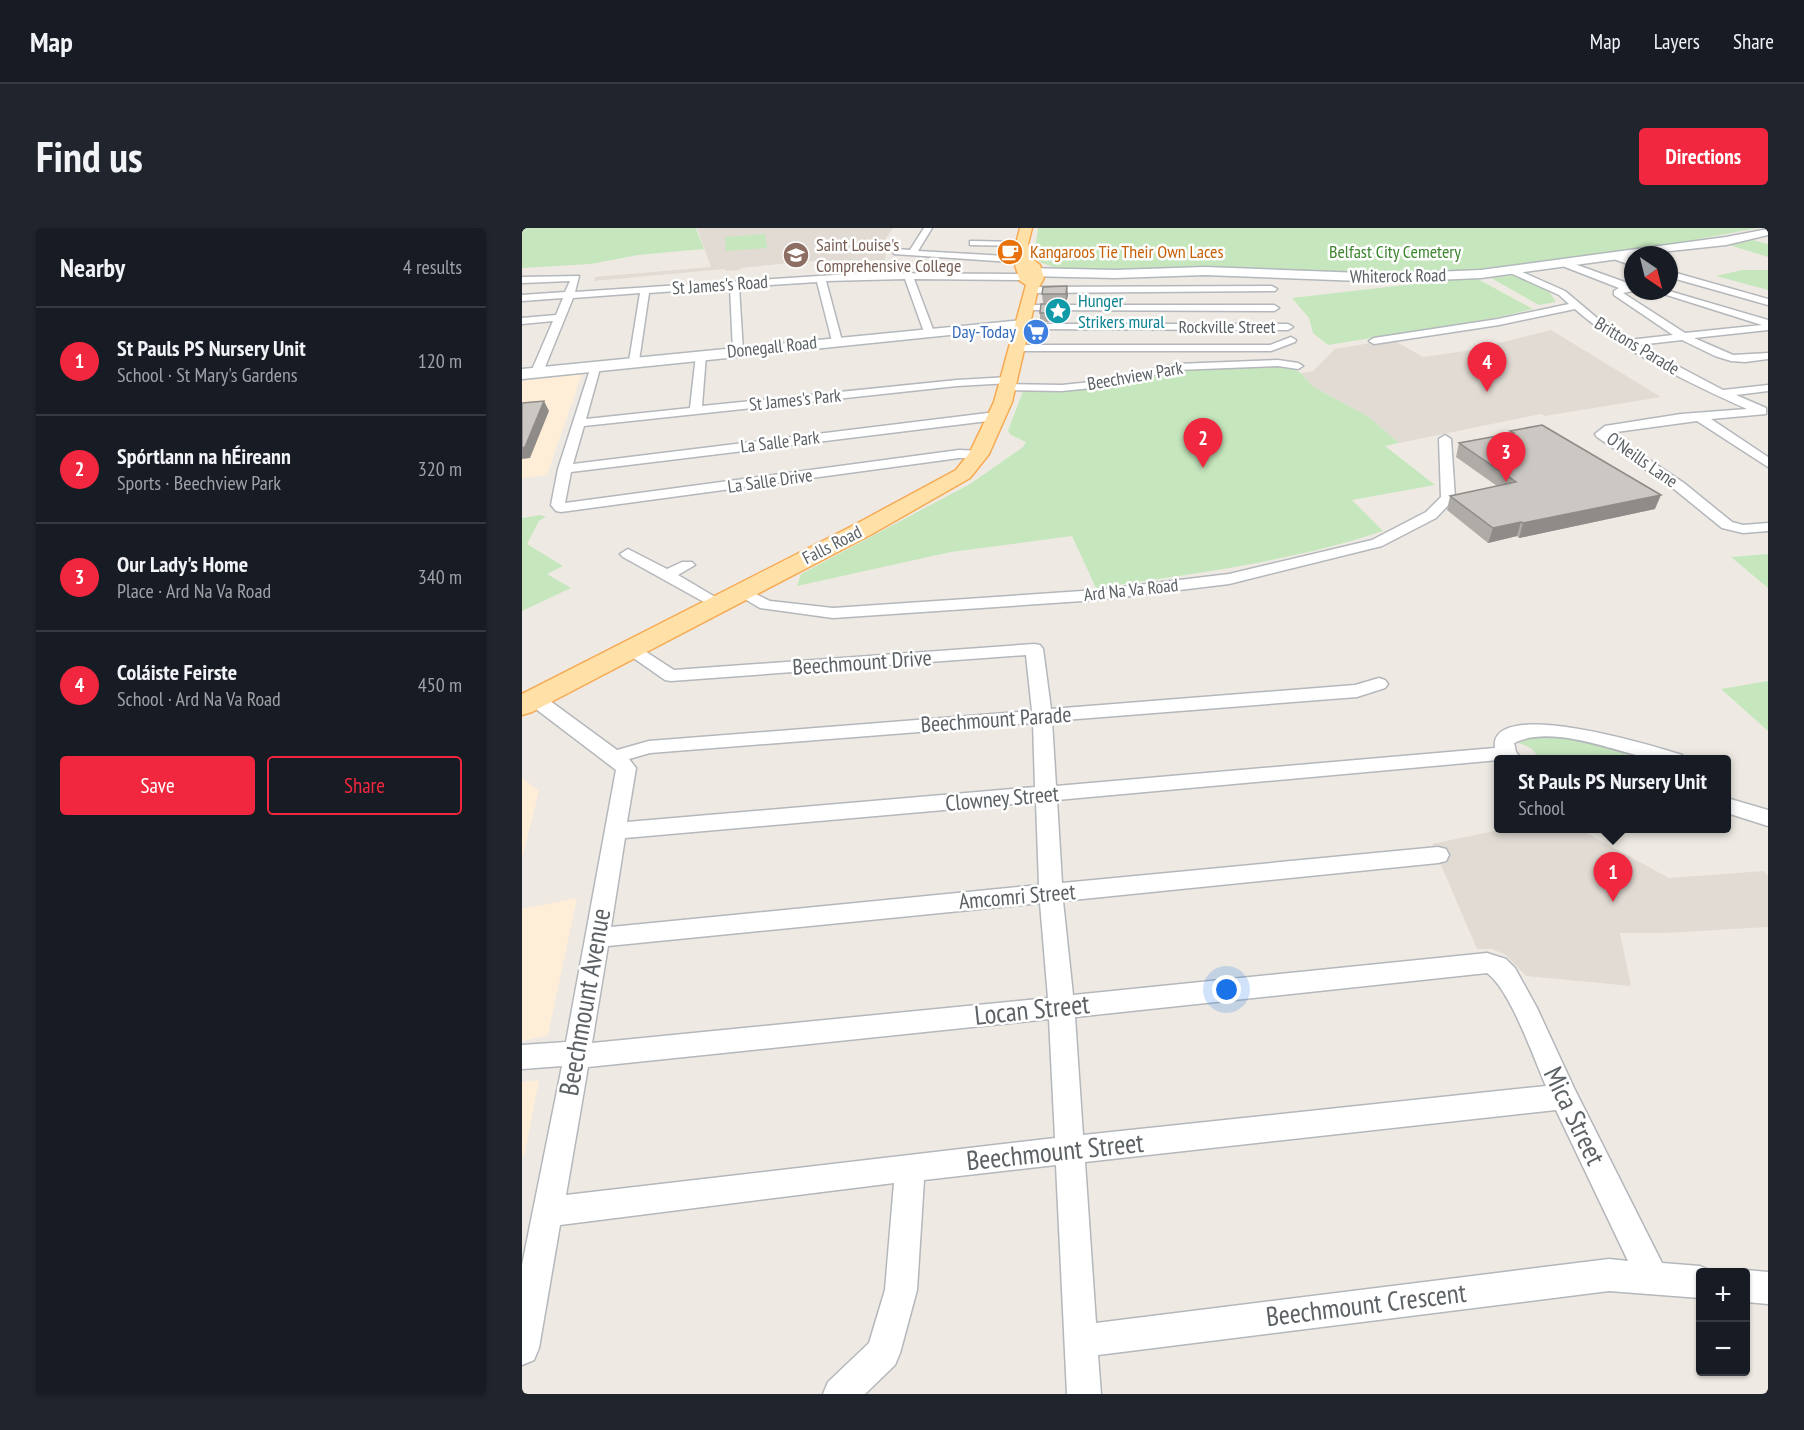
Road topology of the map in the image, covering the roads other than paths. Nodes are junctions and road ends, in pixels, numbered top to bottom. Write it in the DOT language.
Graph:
graph roads {
  1 [pos="928,228"];
  2 [pos="1026,228"];
  3 [pos="1768,232"];
  4 [pos="921,239"];
  5 [pos="932,240"];
  6 [pos="965,242"];
  7 [pos="1022,244"];
  8 [pos="897,252"];
  9 [pos="912,253"];
  10 [pos="1614,256"];
  11 [pos="1624,260"];
  12 [pos="1563,263"];
  13 [pos="1511,270"];
  14 [pos="908,275"];
  15 [pos="1029,275"];
  16 [pos="1678,277"];
  17 [pos="821,278"];
  18 [pos="522,280"];
  19 [pos="734,284"];
  20 [pos="1624,286"];
  21 [pos="645,290"];
  22 [pos="1272,290"];
  23 [pos="1624,290"];
  24 [pos="568,295"];
  25 [pos="1624,297"];
  26 [pos="1678,297"];
  27 [pos="522,298"];
  28 [pos="1628,300"];
  29 [pos="1768,302"];
  30 [pos="1575,306"];
  31 [pos="1027,308"];
  32 [pos="1275,308"];
  33 [pos="558,318"];
  34 [pos="522,321"];
  35 [pos="1768,325"];
  36 [pos="1023,326"];
  37 [pos="1288,327"];
  38 [pos="929,332"];
  39 [pos="1686,337"];
  40 [pos="1291,340"];
  41 [pos="1374,340"];
  42 [pos="837,341"];
  43 [pos="1627,343"];
  44 [pos="1018,348"];
  45 [pos="738,351"];
  46 [pos="701,355"];
  47 [pos="1768,356"];
  48 [pos="634,361"];
  49 [pos="596,365"];
  50 [pos="1298,366"];
  51 [pos="530,373"];
  52 [pos="1009,384"];
  53 [pos="1768,388"];
  54 [pos="1723,394"];
  55 [pos="696,410"];
  56 [pos="1764,412"];
  57 [pos="996,416"];
  58 [pos="1698,416"];
  59 [pos="580,423"];
  60 [pos="1445,439"];
  61 [pos="980,454"];
  62 [pos="1768,464"];
  63 [pos="565,469"];
  64 [pos="1768,527"];
  65 [pos="628,554"];
  66 [pos="687,565"];
  67 [pos="666,575"];
  68 [pos="730,598"];
  69 [pos="631,650"];
  70 [pos="1378,684"];
  71 [pos="528,702"];
  72 [pos="1042,716"];
  73 [pos="1508,755"];
  74 [pos="1664,755"];
  75 [pos="614,757"];
  76 [pos="1494,758"];
  77 [pos="1047,794"];
  78 [pos="1731,806"];
  79 [pos="1768,818"];
  80 [pos="615,831"];
  81 [pos="1438,855"];
  82 [pos="1051,893"];
  83 [pos="596,938"];
  84 [pos="1487,963"];
  85 [pos="1060,1007"];
  86 [pos="577,1055"];
  87 [pos="522,1057"];
  88 [pos="1564,1097"];
  89 [pos="1069,1151"];
  90 [pos="910,1167"];
  91 [pos="547,1212"];
  92 [pos="1652,1277"];
  93 [pos="1696,1281"];
  94 [pos="1750,1286"];
  95 [pos="1768,1288"];
  96 [pos="1081,1341"];
  97 [pos="522,1348"];
  98 [pos="840,1394"];
  99 [pos="1084,1394"];
  1 -- 4 [label="street"];
  2 -- 7 [label="main road, Falls Road"];
  3 -- 10 [label="street, Whiterock Road"];
  4 -- 5 [label="street"];
  4 -- 9 [label="street"];
  6 -- 7 [label="street"];
  7 -- 15 [label="main road, Falls Road"];
  8 -- 9 [label="street"];
  9 -- 15 [label="street"];
  10 -- 11 [label="street"];
  10 -- 12 [label="street, Whiterock Road"];
  12 -- 13 [label="street, Whiterock Road"];
  12 -- 20 [label="street"];
  13 -- 15 [label="street, Whiterock Road"];
  13 -- 30 [label="street, Brittons Parade"];
  14 -- 15 [label="street, St James's Road"];
  14 -- 17 [label="street, St James's Road"];
  14 -- 38 [label="street"];
  15 -- 22 [label="street"];
  15 -- 31 [label="main road, Falls Road"];
  16 -- 29 [label="street"];
  17 -- 19 [label="street, St James's Road"];
  17 -- 42 [label="street"];
  18 -- 24 [label="street"];
  19 -- 21 [label="street, St James's Road"];
  19 -- 45 [label="street"];
  21 -- 24 [label="street, St James's Road"];
  21 -- 48 [label="street"];
  23 -- 25 [label="street"];
  24 -- 27 [label="street, St James's Road"];
  24 -- 33 [label="street"];
  26 -- 35 [label="street"];
  28 -- 39 [label="street"];
  30 -- 41 [label="street"];
  30 -- 43 [label="street, Brittons Parade"];
  31 -- 32 [label="street"];
  31 -- 36 [label="main road, Falls Road"];
  33 -- 34 [label="street"];
  33 -- 51 [label="street"];
  35 -- 39 [label="street"];
  36 -- 37 [label="street, Rockville Street"];
  36 -- 38 [label="street, Donegall Road"];
  36 -- 44 [label="main road, Falls Road"];
  38 -- 42 [label="street, Donegall Road"];
  39 -- 43 [label="street"];
  39 -- 47 [label="street"];
  40 -- 44 [label="street"];
  42 -- 45 [label="street, Donegall Road"];
  43 -- 54 [label="street, Brittons Parade"];
  44 -- 52 [label="main road, Falls Road"];
  45 -- 46 [label="street, Donegall Road"];
  46 -- 48 [label="street, Donegall Road"];
  46 -- 55 [label="street"];
  48 -- 49 [label="street, Donegall Road"];
  49 -- 51 [label="street, Donegall Road"];
  49 -- 59 [label="street"];
  50 -- 52 [label="street, Beechview Park"];
  52 -- 55 [label="street, St James's Park"];
  52 -- 57 [label="main road, Falls Road"];
  53 -- 54 [label="street"];
  54 -- 56 [label="street, Brittons Parade"];
  55 -- 59 [label="street, St James's Park"];
  56 -- 58 [label="street, O'Neills Lane"];
  57 -- 61 [label="main road, Falls Road"];
  57 -- 63 [label="street, La Salle Park"];
  58 -- 62 [label="street"];
  58 -- 64 [label="street, O'Neills Lane"];
  59 -- 63 [label="street"];
  60 -- 68 [label="street, Ard Na Va Road"];
  61 -- 63 [label="street, La Salle Drive"];
  61 -- 68 [label="main road, Falls Road"];
  65 -- 67 [label="street, Ard Na Va Road"];
  66 -- 67 [label="street"];
  67 -- 68 [label="street, Ard Na Va Road"];
  68 -- 69 [label="main road, Falls Road"];
  69 -- 71 [label="main road, Falls Road"];
  69 -- 72 [label="street, Beechmount Drive"];
  70 -- 72 [label="street, Beechmount Parade"];
  71 -- 75 [label="street"];
  72 -- 75 [label="street, Beechmount Parade"];
  72 -- 77 [label="street"];
  73 -- 74 [label="street"];
  75 -- 80 [label="street, Beechmount Avenue"];
  76 -- 77 [label="street, Clowney Street"];
  77 -- 80 [label="street, Clowney Street"];
  77 -- 82 [label="street"];
  78 -- 79 [label="street"];
  80 -- 83 [label="street, Beechmount Avenue"];
  81 -- 82 [label="street, Amcomri Street"];
  82 -- 83 [label="street, Amcomri Street"];
  82 -- 85 [label="street"];
  83 -- 86 [label="street, Beechmount Avenue"];
  84 -- 85 [label="street, Locan Street"];
  84 -- 88 [label="street, Mica Street"];
  85 -- 86 [label="street, Locan Street"];
  85 -- 89 [label="street"];
  86 -- 87 [label="street, Locan Street"];
  86 -- 91 [label="street, Beechmount Avenue"];
  88 -- 89 [label="street, Beechmount Street"];
  88 -- 92 [label="street, Mica Street"];
  89 -- 90 [label="street, Beechmount Street"];
  89 -- 96 [label="street"];
  90 -- 91 [label="street, Beechmount Street"];
  90 -- 98 [label="street"];
  91 -- 97 [label="street, Beechmount Avenue"];
  92 -- 93 [label="street, Beechmount Crescent"];
  92 -- 96 [label="street, Beechmount Crescent"];
  94 -- 95 [label="street"];
  96 -- 99 [label="street"];
}
